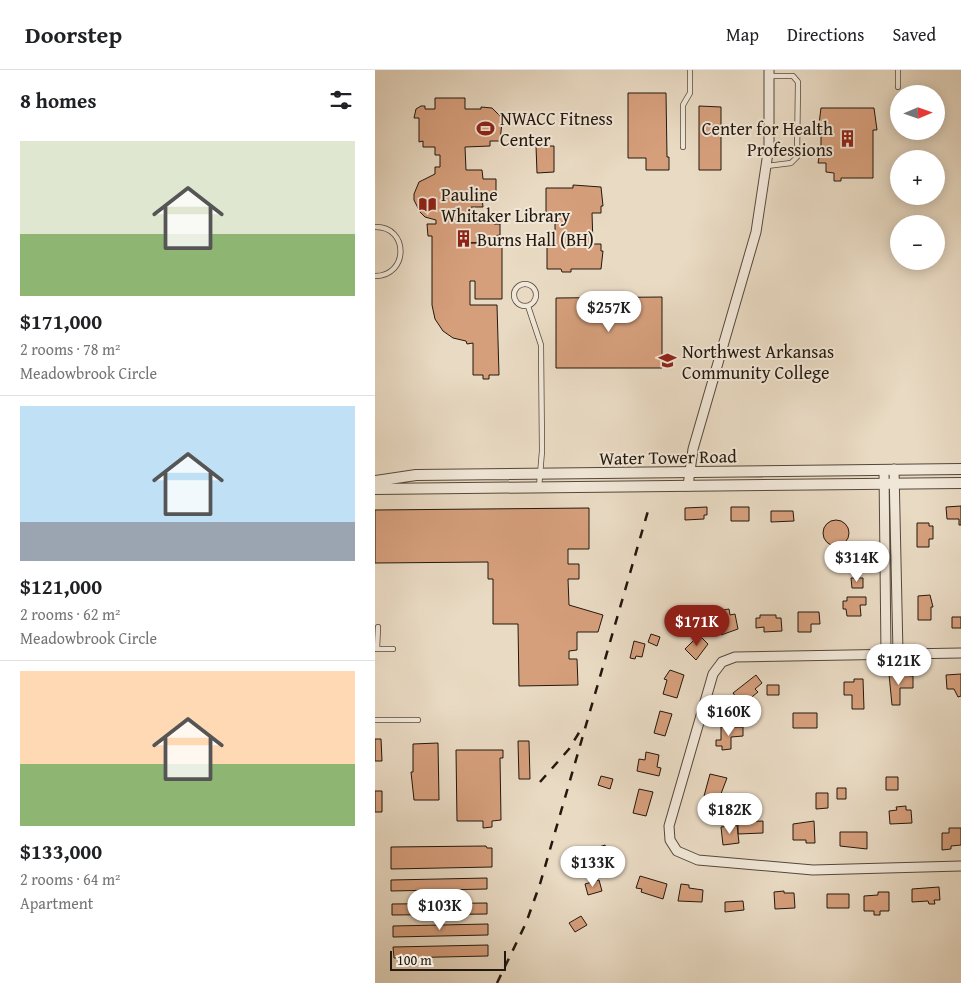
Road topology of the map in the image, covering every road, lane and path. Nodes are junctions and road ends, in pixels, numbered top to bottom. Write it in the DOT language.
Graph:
graph roads {
  1 [pos="690,70"];
  2 [pos="898,70"];
  3 [pos="769,73"];
  4 [pos="898,85"];
  5 [pos="683,147"];
  6 [pos="767,166"];
  7 [pos="375,227"];
  8 [pos="375,276"];
  9 [pos="528,306"];
  10 [pos="961,469"];
  11 [pos="889,470"];
  12 [pos="690,473"];
  13 [pos="540,474"];
  14 [pos="375,481"];
  15 [pos="961,483"];
  16 [pos="883,484"];
  17 [pos="895,484"];
  18 [pos="688,486"];
  19 [pos="539,488"];
  20 [pos="375,489"];
  21 [pos="378,627"];
  22 [pos="376,649"];
  23 [pos="393,650"];
  24 [pos="898,653"];
  25 [pos="961,653"];
  26 [pos="887,654"];
  27 [pos="375,720"];
  28 [pos="418,720"];
  29 [pos="961,866"];
  1 -- 5 [label="lane"];
  2 -- 4 [label="lane"];
  3 -- 6 [label="street"];
  3 -- 6 [label="lane"];
  6 -- 12 [label="street"];
  7 -- 8 [label="lane"];
  9 -- 9 [label="lane"];
  9 -- 13 [label="lane"];
  10 -- 11 [label="street, Water Tower Road"];
  11 -- 12 [label="street, Water Tower Road"];
  11 -- 16 [label="street"];
  11 -- 17 [label="street"];
  12 -- 13 [label="street, Water Tower Road"];
  12 -- 18 [label="street"];
  13 -- 14 [label="street, Water Tower Road"];
  13 -- 19 [label="lane"];
  15 -- 17 [label="street, Water Tower Road"];
  16 -- 17 [label="street, Water Tower Road"];
  16 -- 18 [label="street, Water Tower Road"];
  16 -- 26 [label="street"];
  17 -- 24 [label="street"];
  18 -- 19 [label="street, Water Tower Road"];
  19 -- 20 [label="street, Water Tower Road"];
  21 -- 22 [label="lane"];
  22 -- 23 [label="lane"];
  24 -- 25 [label="street"];
  24 -- 26 [label="street"];
  26 -- 29 [label="street"];
  27 -- 28 [label="lane"];
}
